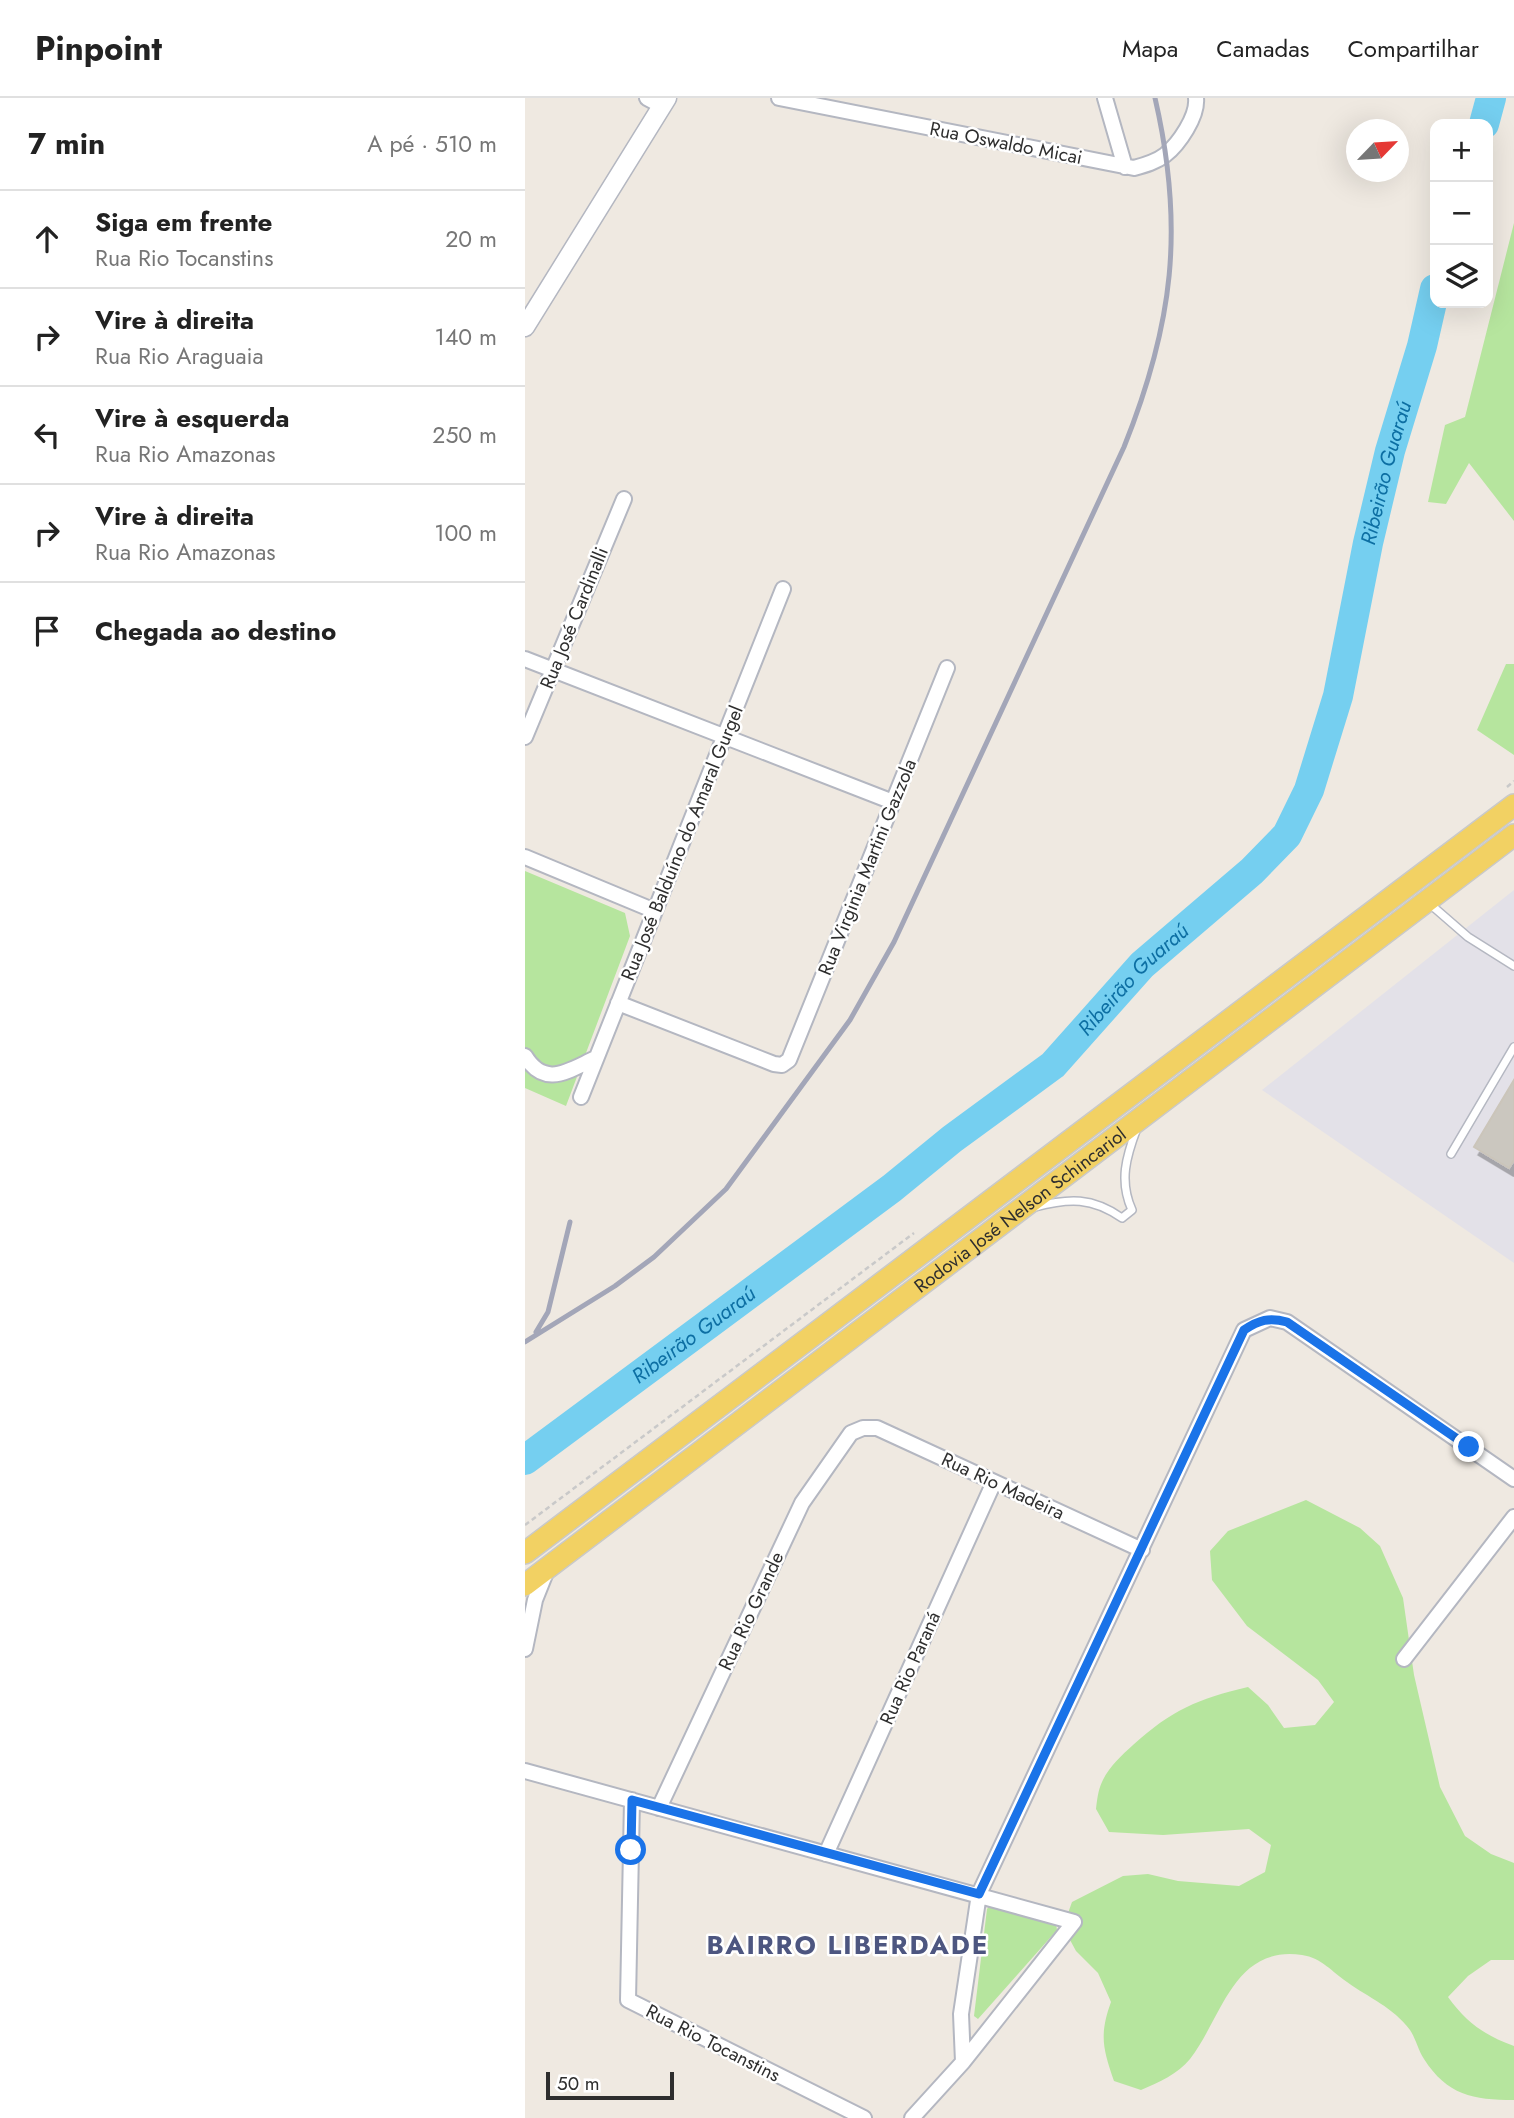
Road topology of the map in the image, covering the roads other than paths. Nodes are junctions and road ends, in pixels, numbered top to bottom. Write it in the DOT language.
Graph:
graph roads {
  1 [pos="779,98"];
  2 [pos="853,98"];
  3 [pos="1105,98"];
  4 [pos="1196,98"];
  5 [pos="658,101"];
  6 [pos="845,111"];
  7 [pos="1125,167"];
  8 [pos="525,327"];
  9 [pos="624,499"];
  10 [pos="782,589"];
  11 [pos="525,659"];
  12 [pos="947,668"];
  13 [pos="553,670"];
  14 [pos="525,737"];
  15 [pos="724,737"];
  16 [pos="893,802"];
  17 [pos="1514,806"];
  18 [pos="1514,835"];
  19 [pos="525,858"];
  20 [pos="1427,901"];
  21 [pos="655,911"];
  22 [pos="1514,966"];
  23 [pos="618,1003"];
  24 [pos="1514,1047"];
  25 [pos="525,1056"];
  26 [pos="596,1058"];
  27 [pos="581,1097"];
  28 [pos="1141,1118"];
  29 [pos="1451,1154"];
  30 [pos="1017,1212"];
  31 [pos="863,1428"];
  32 [pos="1514,1479"];
  33 [pos="995,1482"];
  34 [pos="1514,1517"];
  35 [pos="1142,1549"];
  36 [pos="525,1553"];
  37 [pos="548,1567"];
  38 [pos="525,1585"];
  39 [pos="525,1649"];
  40 [pos="1404,1659"];
  41 [pos="525,1771"];
  42 [pos="632,1800"];
  43 [pos="659,1808"];
  44 [pos="826,1854"];
  45 [pos="979,1894"];
  46 [pos="963,2062"];
  47 [pos="863,2118"];
  48 [pos="912,2118"];
  1 -- 6 [label="street, Rua Oswaldo Micai"];
  2 -- 6 [label="street"];
  3 -- 7 [label="street"];
  4 -- 7 [label="street, Rua Oswaldo Micai"];
  5 -- 8 [label="street"];
  6 -- 7 [label="street, Rua Oswaldo Micai"];
  9 -- 13 [label="street, Rua José Cardinalli"];
  10 -- 15 [label="street, Rua José Balduíno do Amaral Gurgel"];
  11 -- 13 [label="street"];
  12 -- 16 [label="street, Rua Virginia Martini Gazzola"];
  13 -- 14 [label="street, Rua José Cardinalli"];
  13 -- 15 [label="street"];
  15 -- 16 [label="street"];
  15 -- 21 [label="street, Rua José Balduíno do Amaral Gurgel"];
  16 -- 23 [label="street, Rua Virginia Martini Gazzola"];
  17 -- 36 [label="main road, Rodovia José Nelson Schincariol"];
  18 -- 20 [label="main road, Rodovia José Nelson Schincariol"];
  19 -- 21 [label="street"];
  20 -- 22 [label="lane"];
  20 -- 28 [label="main road, Rodovia José Nelson Schincariol"];
  21 -- 23 [label="street, Rua José Balduíno do Amaral Gurgel"];
  23 -- 26 [label="street, Rua José Balduíno do Amaral Gurgel"];
  24 -- 29 [label="lane"];
  25 -- 26 [label="street"];
  26 -- 27 [label="street, Rua José Balduíno do Amaral Gurgel"];
  28 -- 30 [label="main road, Rodovia José Nelson Schincariol"];
  28 -- 30 [label="lane"];
  30 -- 37 [label="main road, Rodovia José Nelson Schincariol"];
  31 -- 33 [label="street, Rua Rio Madeira"];
  31 -- 43 [label="street, Rua Rio Grande"];
  32 -- 35 [label="street"];
  33 -- 35 [label="street, Rua Rio Madeira"];
  33 -- 44 [label="street, Rua Rio Paraná"];
  34 -- 40 [label="street"];
  35 -- 45 [label="street"];
  37 -- 38 [label="main road, Rodovia José Nelson Schincariol"];
  37 -- 39 [label="street"];
  41 -- 42 [label="street"];
  42 -- 43 [label="street"];
  42 -- 47 [label="street, Rua Rio Tocanstins"];
  43 -- 44 [label="street"];
  44 -- 45 [label="street"];
  45 -- 46 [label="street"];
  45 -- 46 [label="street"];
  46 -- 48 [label="street"];
}
